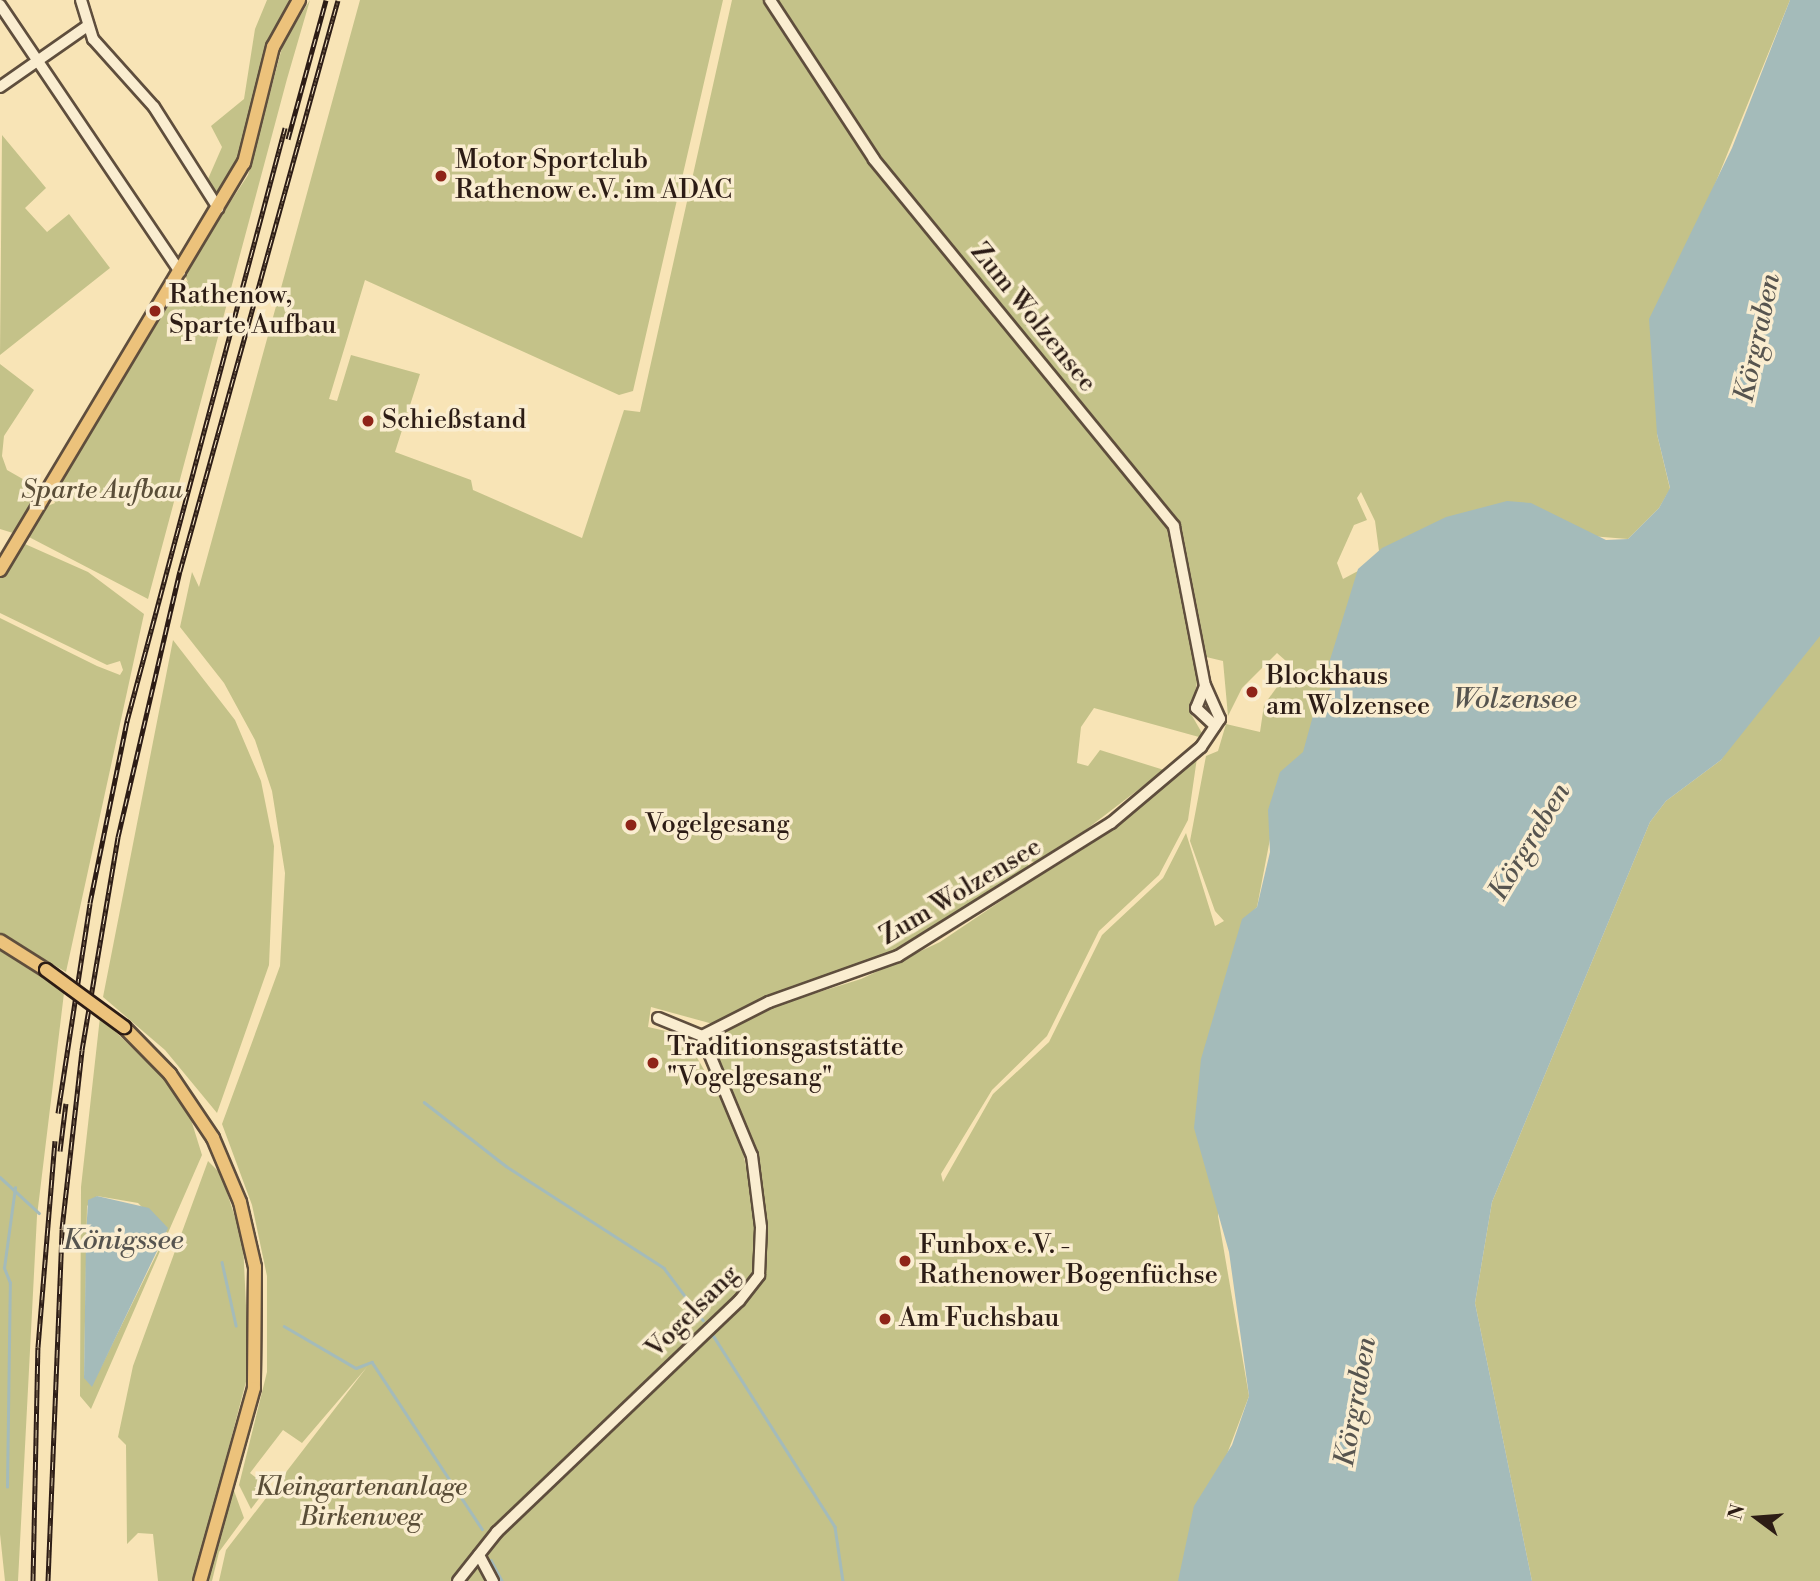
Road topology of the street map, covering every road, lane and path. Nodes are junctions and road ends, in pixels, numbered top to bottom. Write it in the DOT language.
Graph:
graph roads {
  1 [pos="81,0"];
  2 [pos="299,0"];
  3 [pos="770,0"];
  4 [pos="0,5"];
  5 [pos="86,27"];
  6 [pos="37,60"];
  7 [pos="0,87"];
  8 [pos="218,208"];
  9 [pos="180,272"];
  10 [pos="0,570"];
  11 [pos="1205,686"];
  12 [pos="1215,726"];
  13 [pos="0,941"];
  14 [pos="658,1018"];
  15 [pos="702,1036"];
  16 [pos="479,1555"];
  17 [pos="200,1581"];
  18 [pos="458,1581"];
  19 [pos="493,1581"];
  1 -- 5 [label="street"];
  2 -- 8 [label="main road"];
  3 -- 11 [label="street, Zum Wolzensee"];
  4 -- 6 [label="street"];
  5 -- 6 [label="street"];
  5 -- 8 [label="street"];
  6 -- 7 [label="street"];
  6 -- 9 [label="street"];
  8 -- 9 [label="main road"];
  9 -- 10 [label="main road"];
  11 -- 12 [label="street, Zum Wolzensee"];
  11 -- 12 [label="street, Zum Wolzensee"];
  12 -- 15 [label="street, Zum Wolzensee"];
  13 -- 17 [label="main road, bridge"];
  14 -- 15 [label="street"];
  15 -- 16 [label="street, Vogelsang"];
  16 -- 18 [label="street, Vogelsang"];
  16 -- 19 [label="street"];
}
